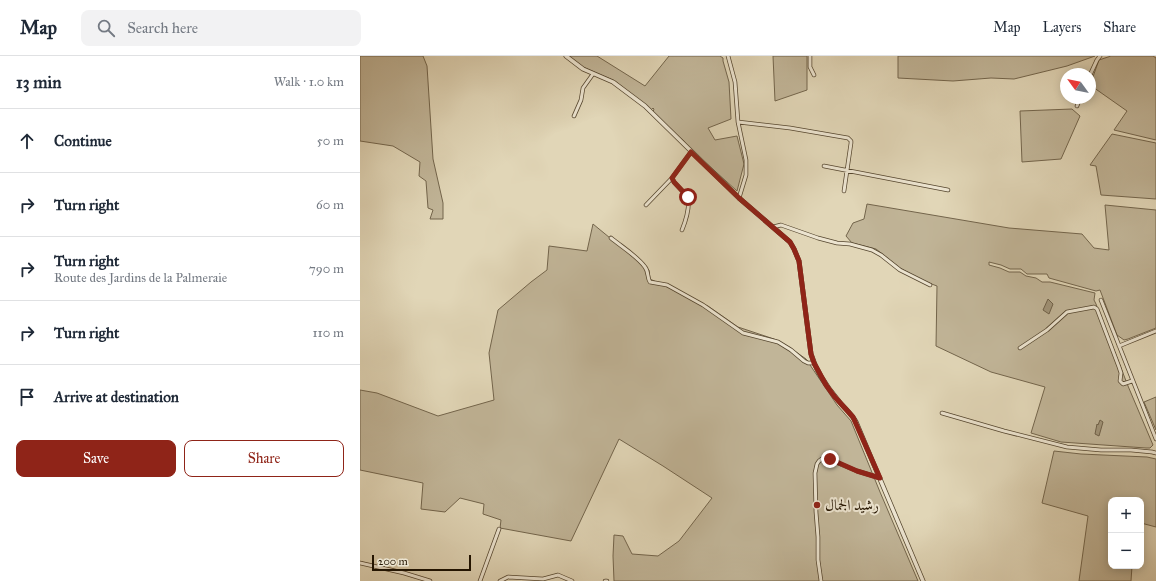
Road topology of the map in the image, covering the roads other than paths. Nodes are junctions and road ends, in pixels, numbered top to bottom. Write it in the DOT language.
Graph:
graph roads {
  1 [pos="566,56"];
  2 [pos="728,56"];
  3 [pos="810,56"];
  4 [pos="1100,56"];
  5 [pos="1093,68"];
  6 [pos="593,74"];
  7 [pos="814,75"];
  8 [pos="574,116"];
  9 [pos="738,122"];
  10 [pos="691,152"];
  11 [pos="824,166"];
  12 [pos="847,169"];
  13 [pos="672,178"];
  14 [pos="948,190"];
  15 [pos="844,191"];
  16 [pos="739,198"];
  17 [pos="646,204"];
  18 [pos="773,227"];
  19 [pos="682,230"];
  20 [pos="611,238"];
  21 [pos="930,286"];
  22 [pos="1101,300"];
  23 [pos="1156,331"];
  24 [pos="1119,346"];
  25 [pos="1020,348"];
  26 [pos="814,363"];
  27 [pos="1132,380"];
  28 [pos="942,413"];
  29 [pos="1156,439"];
  30 [pos="1156,447"];
  31 [pos="1152,452"];
  32 [pos="1156,453"];
  33 [pos="880,478"];
  34 [pos="499,529"];
  35 [pos="360,563"];
  36 [pos="430,581"];
  37 [pos="480,581"];
  38 [pos="500,581"];
  39 [pos="572,581"];
  40 [pos="821,581"];
  41 [pos="924,581"];
  1 -- 6 [label="street"];
  2 -- 9 [label="street"];
  3 -- 7 [label="street"];
  4 -- 5 [label="street"];
  6 -- 8 [label="street"];
  6 -- 10 [label="street"];
  9 -- 12 [label="street"];
  9 -- 16 [label="street"];
  10 -- 13 [label="street"];
  10 -- 16 [label="street"];
  11 -- 12 [label="street"];
  12 -- 14 [label="street"];
  12 -- 15 [label="street"];
  13 -- 17 [label="street"];
  13 -- 19 [label="street"];
  16 -- 18 [label="street"];
  18 -- 21 [label="street"];
  18 -- 26 [label="street"];
  20 -- 26 [label="street"];
  22 -- 24 [label="street"];
  23 -- 24 [label="street"];
  24 -- 27 [label="street"];
  25 -- 27 [label="street"];
  26 -- 33 [label="street"];
  27 -- 29 [label="street"];
  28 -- 31 [label="street"];
  30 -- 31 [label="street"];
  31 -- 32 [label="street"];
  33 -- 40 [label="street"];
  33 -- 41 [label="street"];
  34 -- 37 [label="street"];
  35 -- 36 [label="street"];
  38 -- 39 [label="street"];
}
